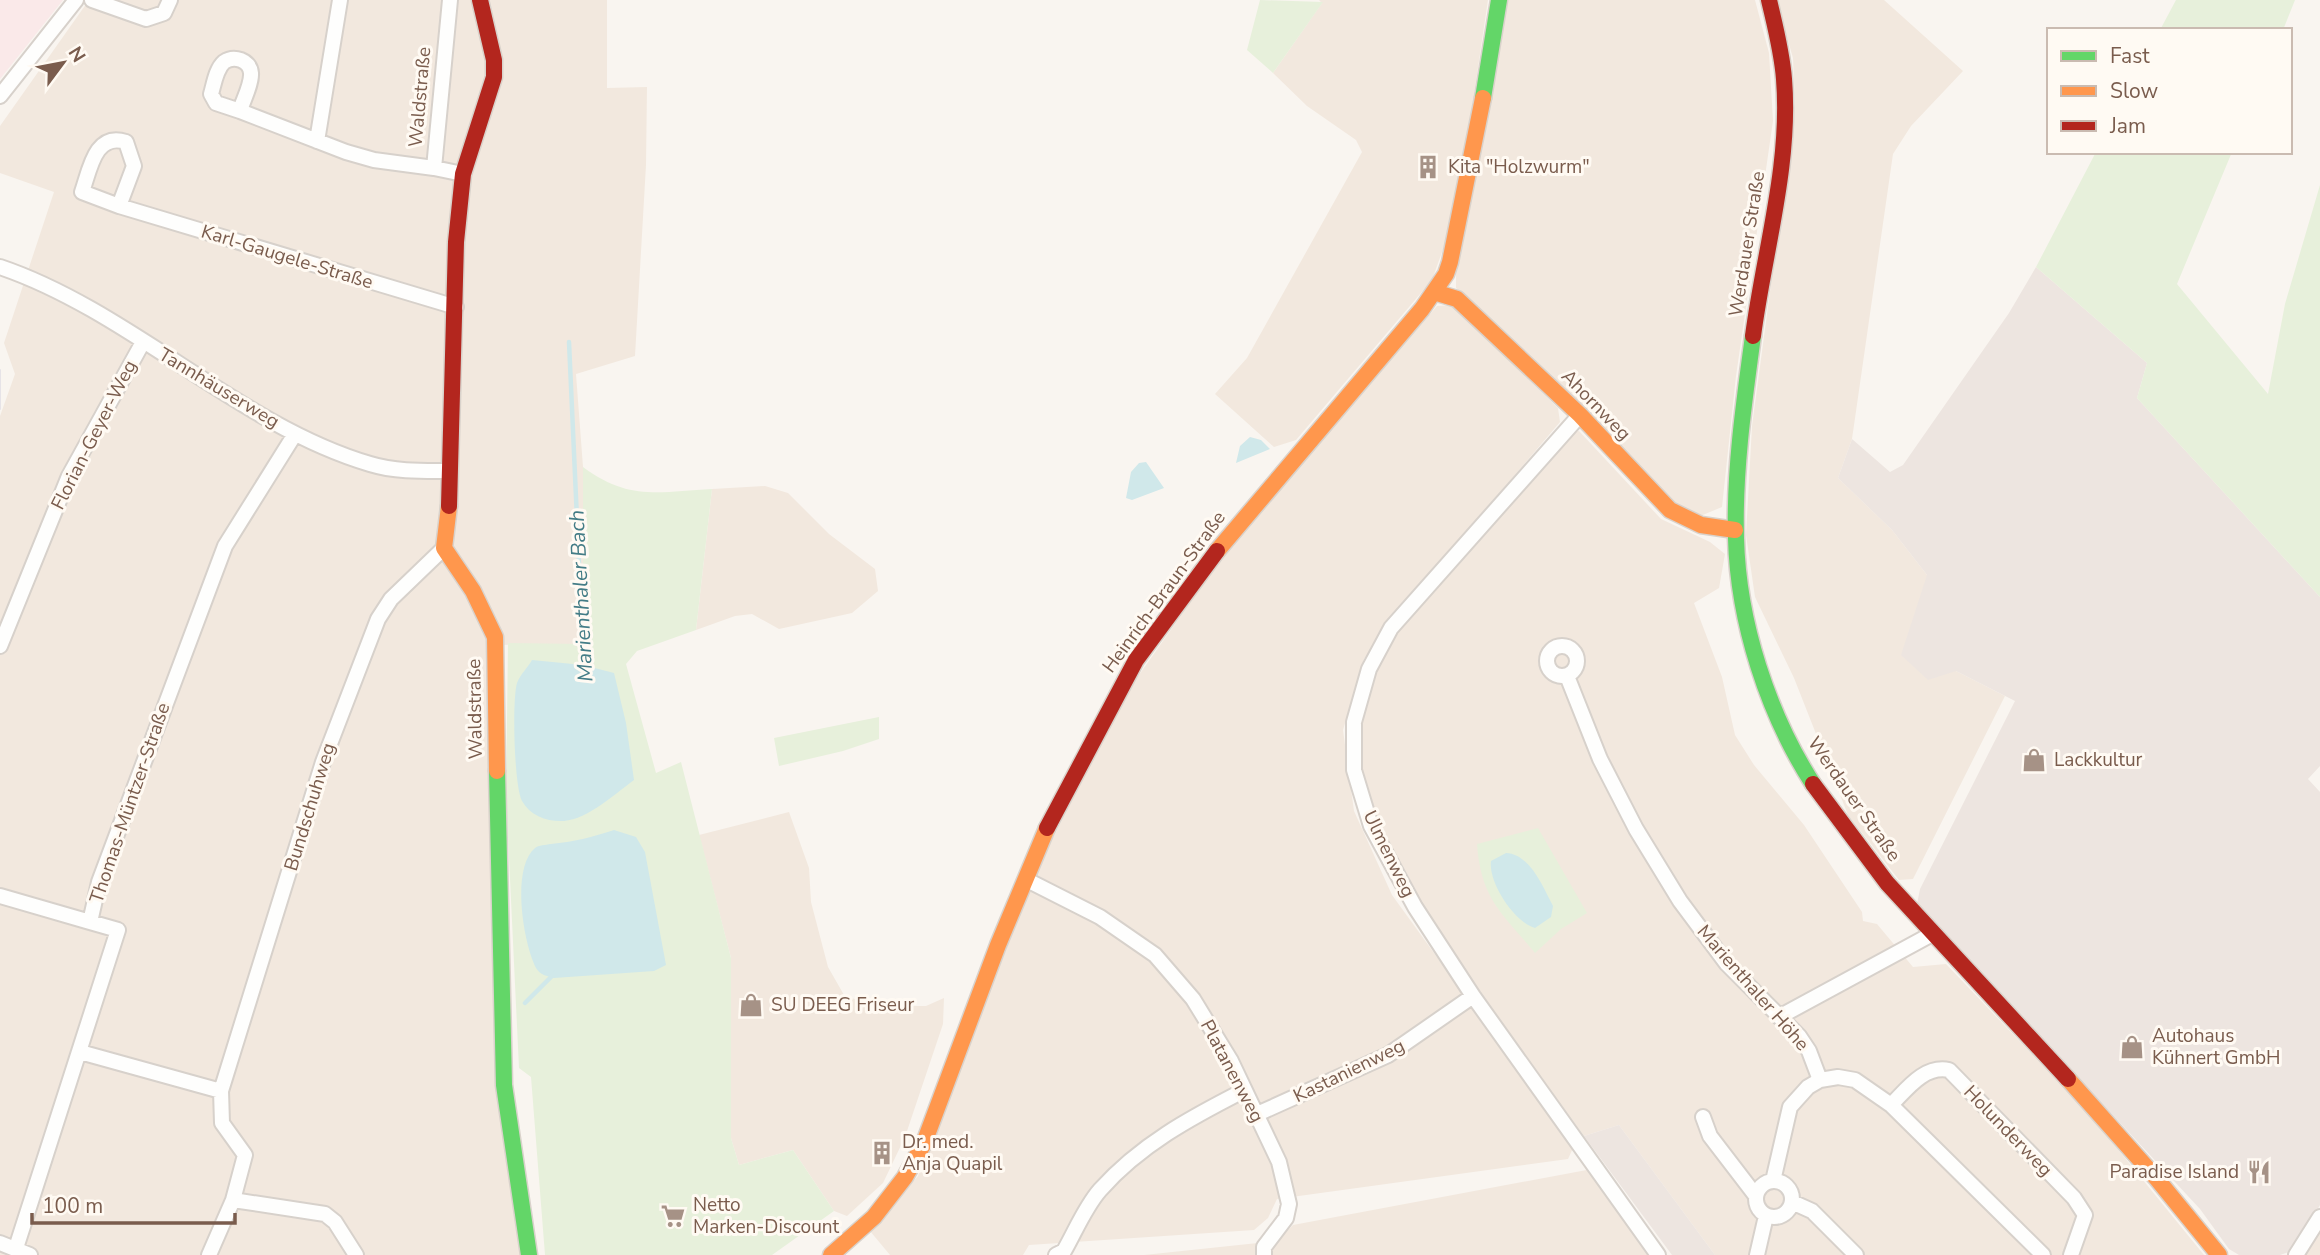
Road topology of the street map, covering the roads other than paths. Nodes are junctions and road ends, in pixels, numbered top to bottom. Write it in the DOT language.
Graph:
graph roads {
  1 [pos="76,0"];
  2 [pos="92,0"];
  3 [pos="170,0"];
  4 [pos="340,0"];
  5 [pos="450,0"];
  6 [pos="481,0"];
  7 [pos="1499,0"];
  8 [pos="1769,0"];
  9 [pos="0,96"];
  10 [pos="240,111"];
  11 [pos="317,141"];
  12 [pos="434,168"];
  13 [pos="463,174"];
  14 [pos="118,206"];
  15 [pos="0,267"];
  16 [pos="1434,292"];
  17 [pos="456,307"];
  18 [pos="143,342"];
  19 [pos="1580,415"];
  20 [pos="295,434"];
  21 [pos="450,471"];
  22 [pos="1735,530"];
  23 [pos="444,548"];
  24 [pos="0,646"];
  25 [pos="1567,676"];
  26 [pos="1027,880"];
  27 [pos="0,896"];
  28 [pos="90,922"];
  29 [pos="1932,934"];
  30 [pos="1473,996"];
  31 [pos="1779,1017"];
  32 [pos="80,1052"];
  33 [pos="1820,1080"];
  34 [pos="221,1091"];
  35 [pos="1243,1091"];
  36 [pos="1891,1105"];
  37 [pos="1255,1115"];
  38 [pos="1703,1117"];
  39 [pos="1773,1181"];
  40 [pos="1756,1196"];
  41 [pos="233,1200"];
  42 [pos="1792,1202"];
  43 [pos="1766,1216"];
  44 [pos="2320,1217"];
  45 [pos="0,1243"];
  46 [pos="23,1252"];
  47 [pos="209,1255"];
  48 [pos="356,1255"];
  49 [pos="529,1255"];
  50 [pos="831,1255"];
  51 [pos="1056,1255"];
  52 [pos="1264,1255"];
  53 [pos="1658,1255"];
  54 [pos="1758,1255"];
  55 [pos="1856,1255"];
  56 [pos="2043,1255"];
  57 [pos="2071,1255"];
  58 [pos="2219,1255"];
  59 [pos="2296,1255"];
  1 -- 9 [label="street"];
  2 -- 3 [label="street"];
  4 -- 11 [label="street"];
  5 -- 12 [label="street, Waldstraße"];
  6 -- 13 [label="street"];
  7 -- 16 [label="street, Heinrich-Braun-Straße"];
  8 -- 22 [label="street, Werdauer Straße"];
  10 -- 11 [label="street"];
  11 -- 12 [label="street"];
  12 -- 13 [label="street, Waldstraße"];
  13 -- 17 [label="street"];
  14 -- 14 [label="street, Karl-Gaugele-Straße"];
  14 -- 17 [label="street, Karl-Gaugele-Straße"];
  15 -- 18 [label="street, Tannhäuserweg"];
  16 -- 19 [label="street, Ahornweg"];
  16 -- 26 [label="street, Heinrich-Braun-Straße"];
  17 -- 21 [label="street"];
  18 -- 20 [label="street, Tannhäuserweg"];
  18 -- 24 [label="street, Florian-Geyer-Weg"];
  19 -- 22 [label="street, Ahornweg"];
  19 -- 30 [label="street, Ulmenweg"];
  20 -- 21 [label="street, Tannhäuserweg"];
  20 -- 28 [label="street, Thomas-Müntzer-Straße"];
  21 -- 23 [label="street"];
  22 -- 29 [label="street, Werdauer Straße"];
  23 -- 34 [label="street, Bundschuhweg"];
  23 -- 49 [label="street, Waldstraße"];
  25 -- 31 [label="street, Marienthaler Höhe"];
  26 -- 35 [label="street, Platanenweg"];
  26 -- 50 [label="street, Heinrich-Braun-Straße"];
  27 -- 28 [label="street"];
  28 -- 32 [label="street, Thomas-Müntzer-Straße"];
  29 -- 31 [label="street"];
  29 -- 58 [label="street, Werdauer Straße"];
  30 -- 37 [label="street, Kastanienweg"];
  30 -- 53 [label="street, Ulmenweg"];
  31 -- 33 [label="street, Marienthaler Höhe"];
  32 -- 34 [label="street"];
  32 -- 46 [label="street, Thomas-Müntzer-Straße"];
  33 -- 36 [label="street"];
  33 -- 39 [label="street"];
  34 -- 41 [label="street, Bundschuhweg"];
  35 -- 37 [label="street, Platanenweg"];
  35 -- 51 [label="street"];
  36 -- 56 [label="street"];
  36 -- 57 [label="street, Holunderweg"];
  37 -- 52 [label="street, Platanenweg"];
  38 -- 40 [label="street"];
  39 -- 40 [label="street"];
  39 -- 42 [label="street"];
  40 -- 43 [label="street"];
  41 -- 47 [label="street, Bundschuhweg"];
  41 -- 48 [label="street"];
  42 -- 43 [label="street"];
  42 -- 55 [label="street"];
  43 -- 54 [label="street"];
  44 -- 59 [label="street"];
  45 -- 46 [label="street"];
}
